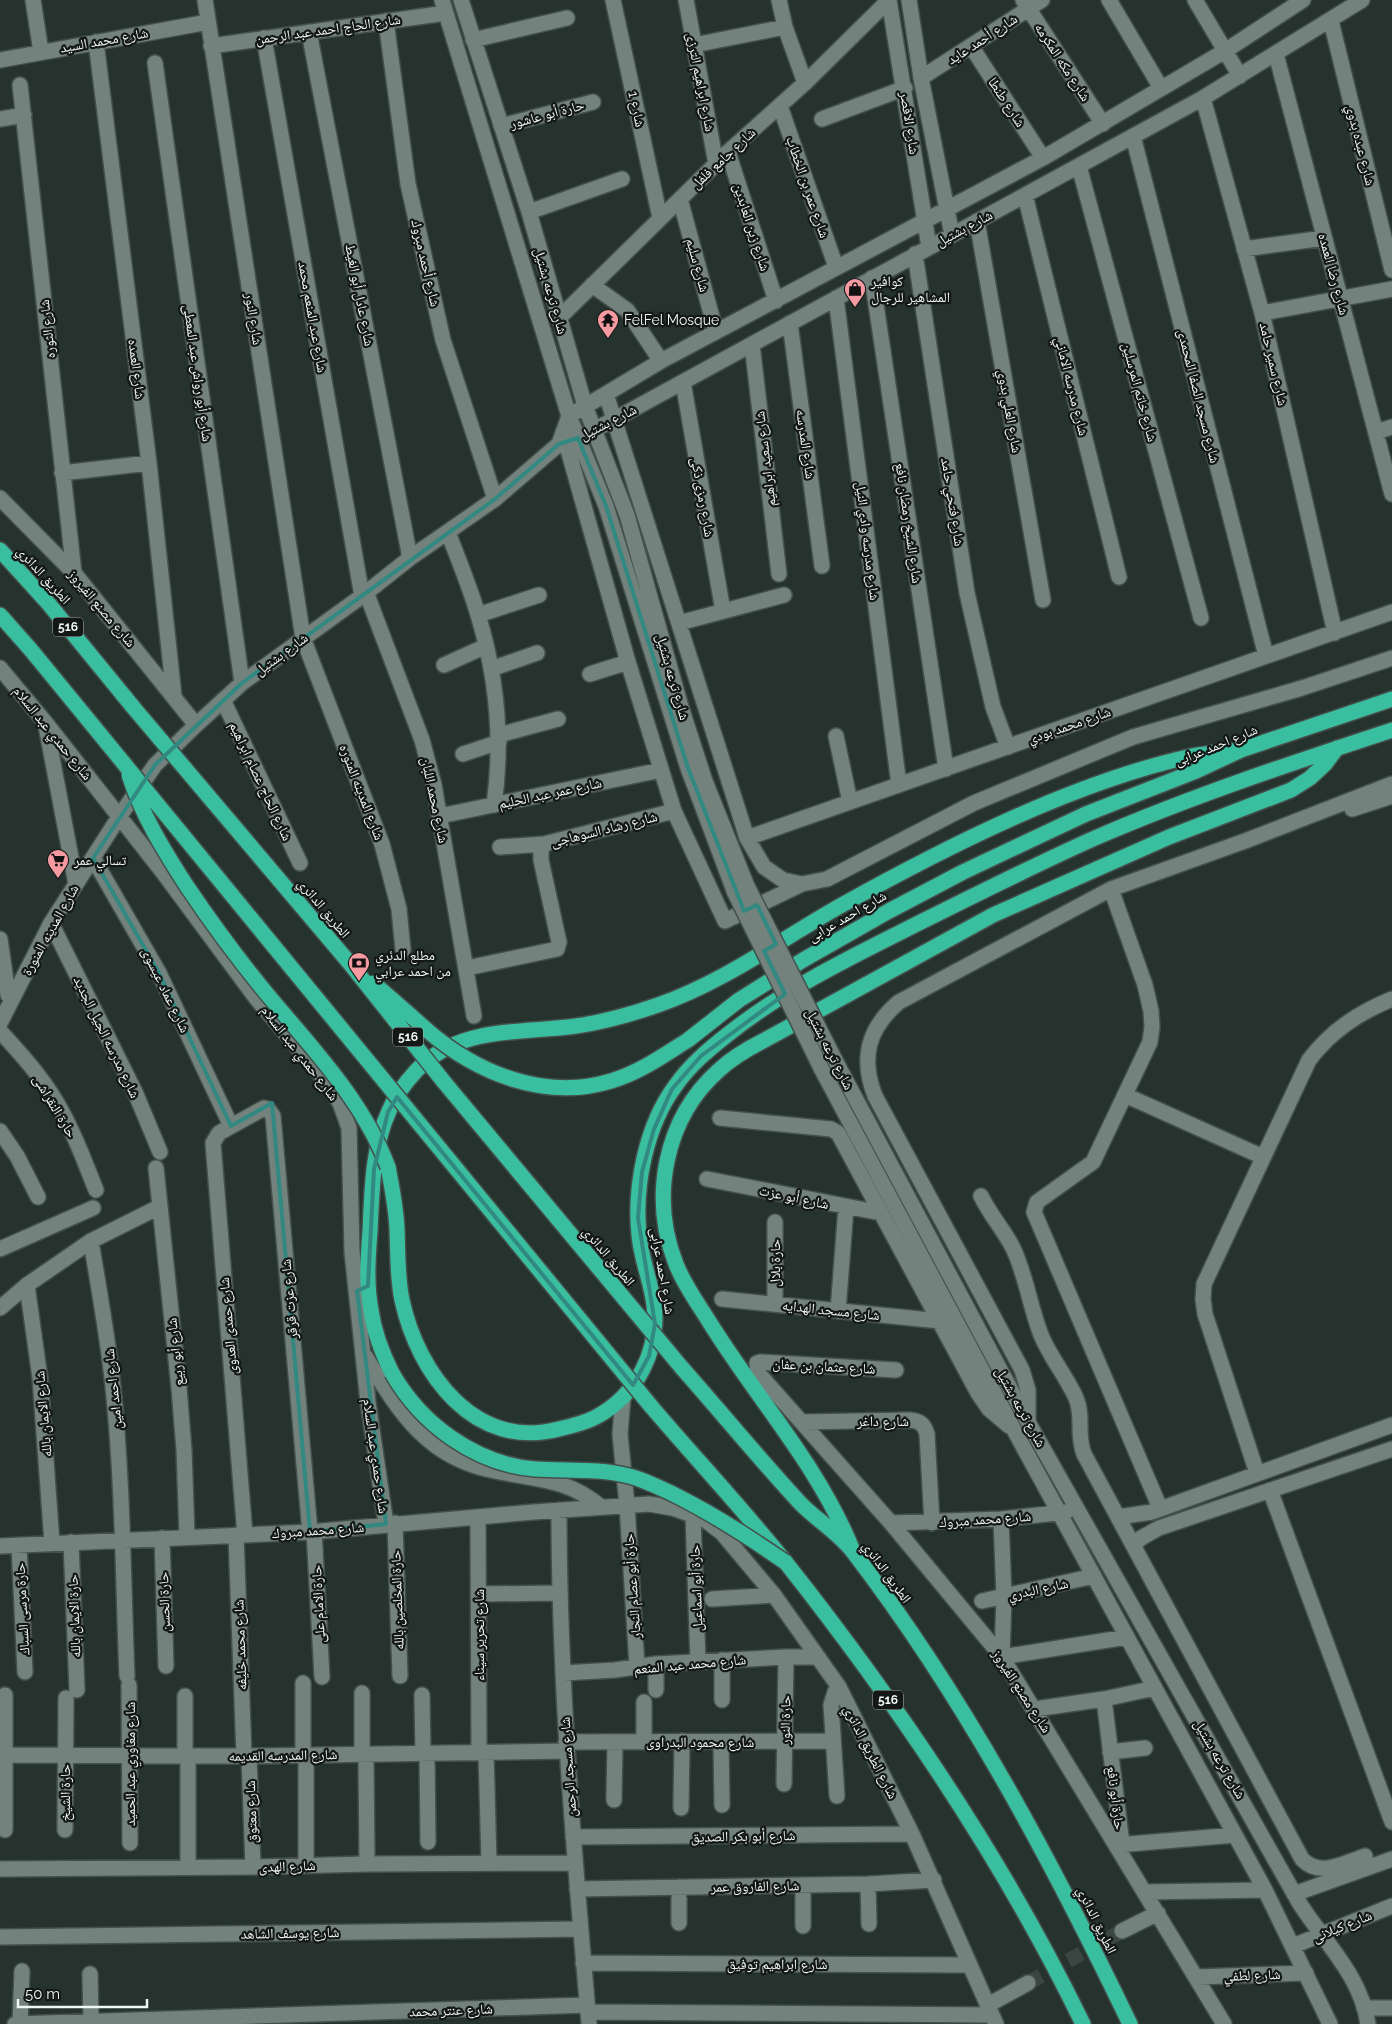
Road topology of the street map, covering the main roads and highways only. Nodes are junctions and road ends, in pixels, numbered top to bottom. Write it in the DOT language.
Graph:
graph roads {
  1 [pos="0,550"];
  2 [pos="0,615"];
  3 [pos="1392,699"];
  4 [pos="1392,730"];
  5 [pos="1337,748"];
  6 [pos="1241,750"];
  7 [pos="126,766"];
  8 [pos="352,966"];
  9 [pos="853,1551"];
  10 [pos="785,1562"];
  11 [pos="1083,2024"];
  12 [pos="1130,2024"];
  1 -- 8 [label="highway, الطريق الدائري / 516, bridge"];
  2 -- 7 [label="highway, 516"];
  3 -- 6 [label="highway, شارع احمد عرابى"];
  4 -- 5 [label="highway, شارع احمد عرابى"];
  5 -- 7 [label="highway, شارع احمد عرابى, bridge"];
  5 -- 9 [label="highway"];
  6 -- 8 [label="highway, شارع احمد عرابى, bridge"];
  6 -- 10 [label="highway, bridge"];
  7 -- 10 [label="highway, 516, bridge"];
  8 -- 9 [label="highway, الطريق الدائري / 516, bridge"];
  9 -- 12 [label="highway, الطريق الدائري / 516"];
  10 -- 11 [label="highway, 516"];
}
